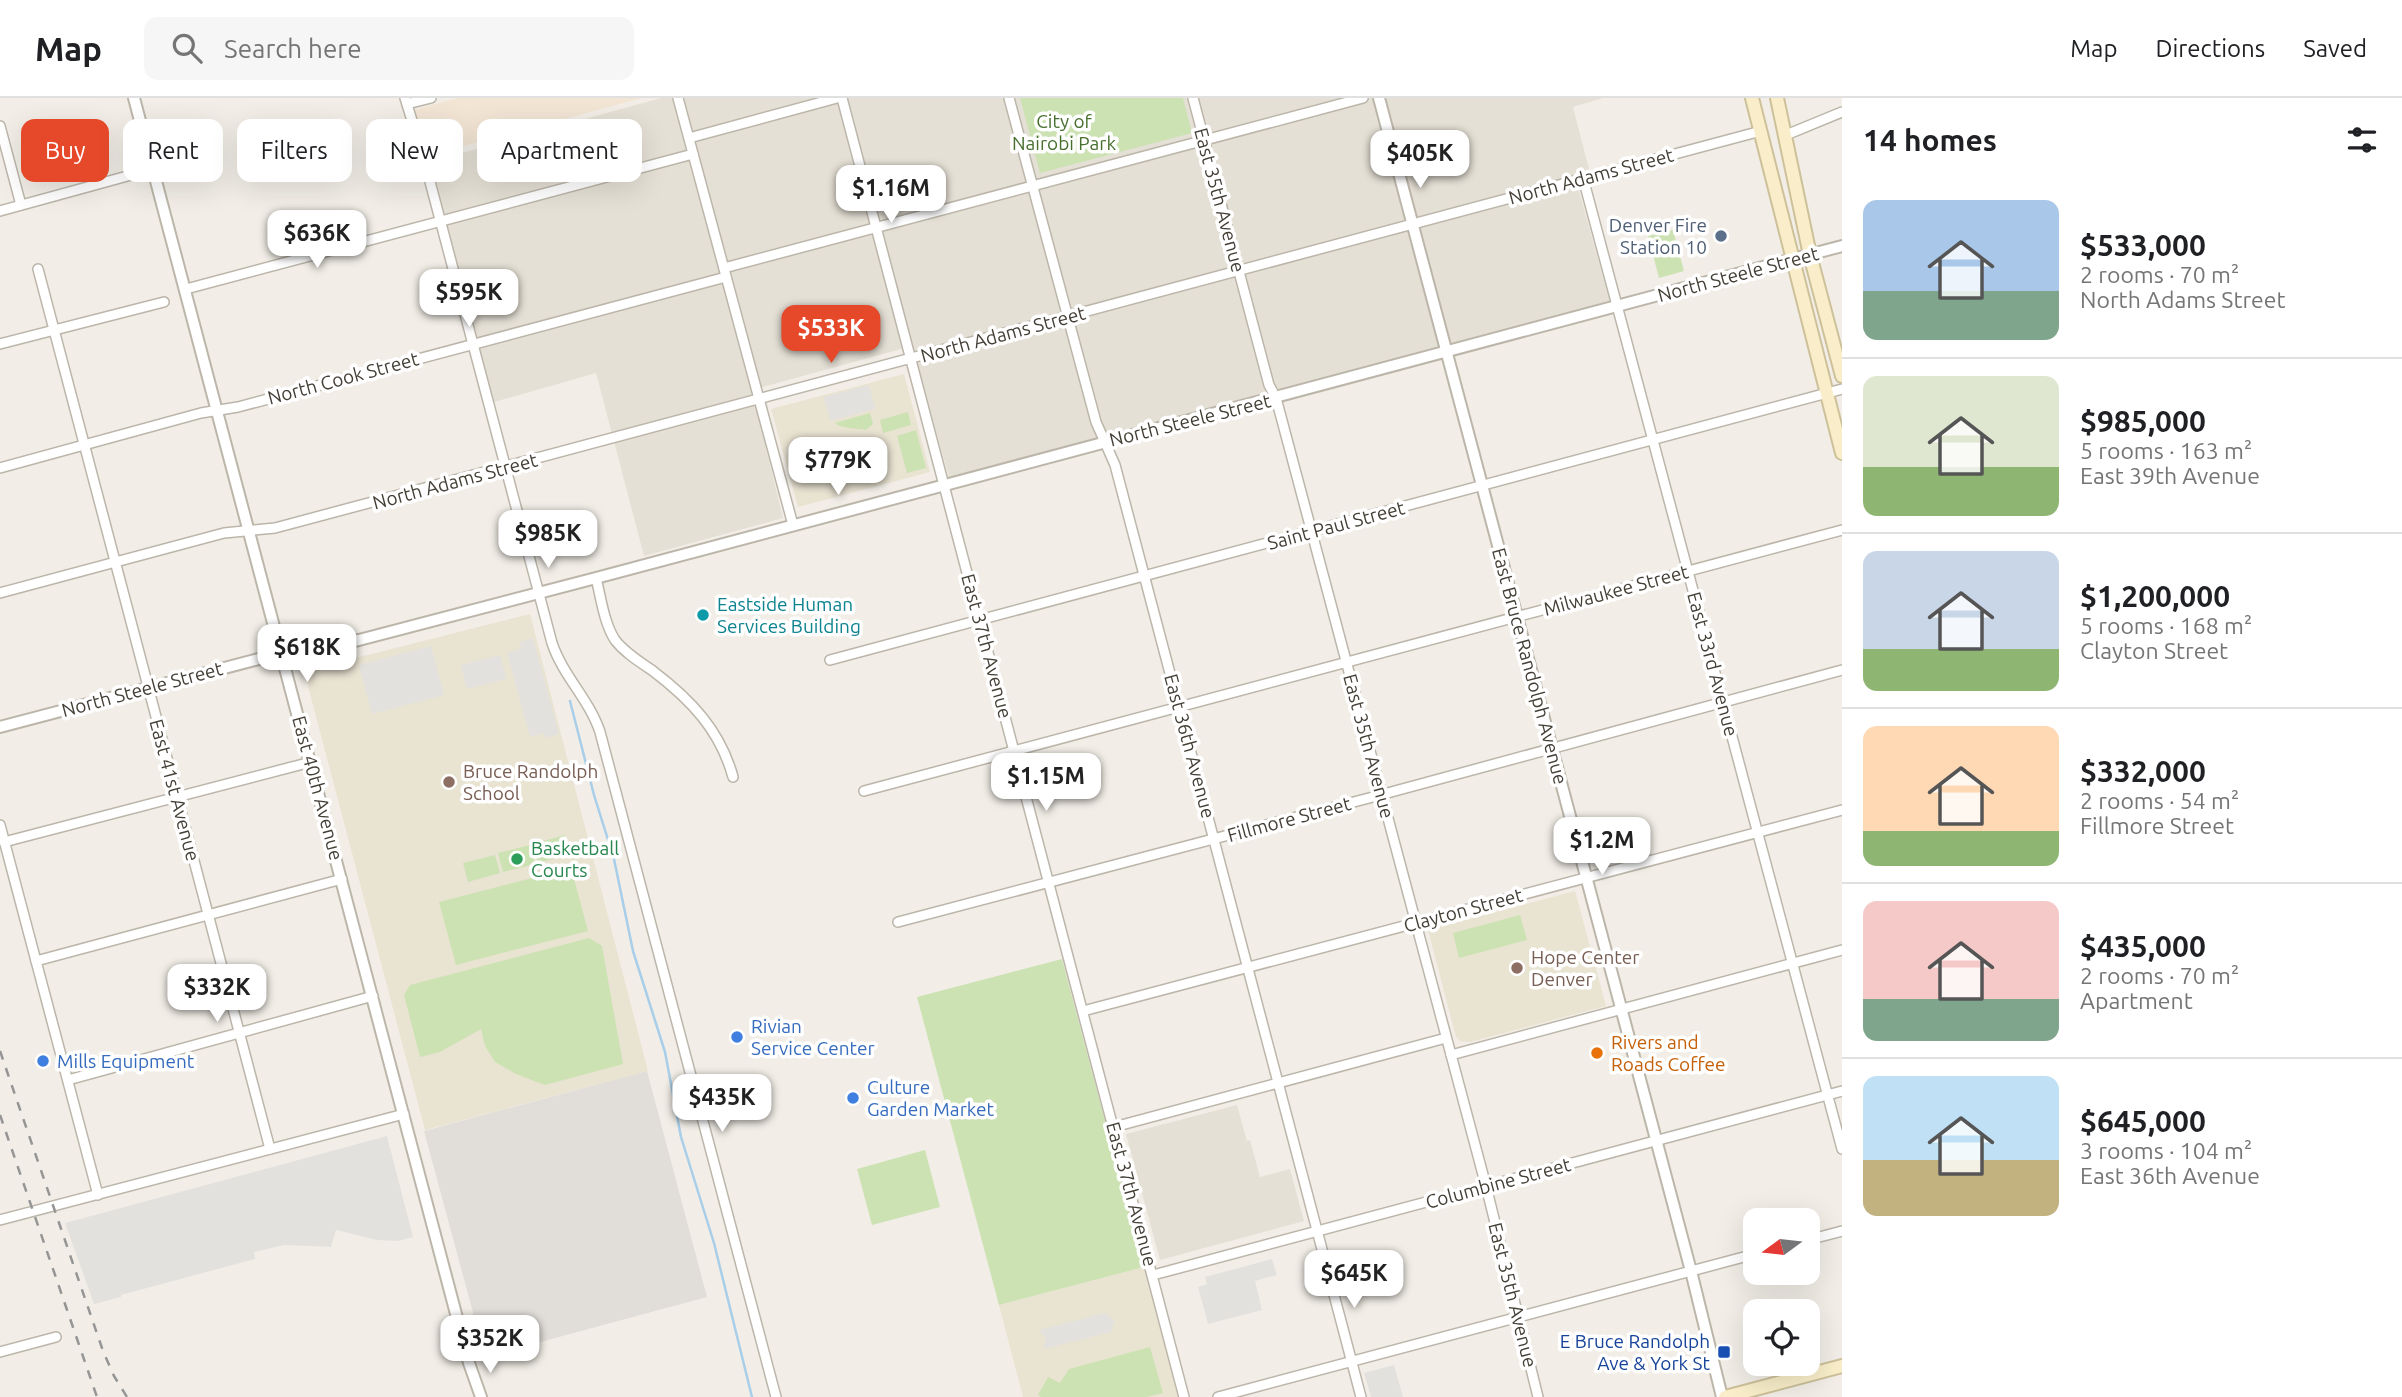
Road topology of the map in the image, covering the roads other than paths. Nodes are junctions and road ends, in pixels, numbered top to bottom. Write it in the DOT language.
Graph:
graph roads {
  1 [pos="134,98"];
  2 [pos="431,98"];
  3 [pos="678,98"];
  4 [pos="837,98"];
  5 [pos="842,98"];
  6 [pos="1009,98"];
  7 [pos="1193,98"];
  8 [pos="1363,98"];
  9 [pos="1379,98"];
  10 [pos="1752,98"];
  11 [pos="1777,98"];
  12 [pos="406,101"];
  13 [pos="1842,112"];
  14 [pos="140,119"];
  15 [pos="0,126"];
  16 [pos="1761,131"];
  17 [pos="1791,133"];
  18 [pos="689,138"];
  19 [pos="1204,140"];
  20 [pos="693,153"];
  21 [pos="123,177"];
  22 [pos="1583,178"];
  23 [pos="157,182"];
  24 [pos="1032,186"];
  25 [pos="21,205"];
  26 [pos="0,211"];
  27 [pos="440,221"];
  28 [pos="1413,225"];
  29 [pos="876,228"];
  30 [pos="1842,246"];
  31 [pos="1810,255"];
  32 [pos="1792,261"];
  33 [pos="38,270"];
  34 [pos="1239,271"];
  35 [pos="725,273"];
  36 [pos="186,289"];
  37 [pos="164,302"];
  38 [pos="1617,306"];
  39 [pos="1068,316"];
  40 [pos="54,330"];
  41 [pos="0,344"];
  42 [pos="472,344"];
  43 [pos="1446,352"];
  44 [pos="910,358"];
  45 [pos="1842,376"];
  46 [pos="1842,390"];
  47 [pos="1826,394"];
  48 [pos="1276,398"];
  49 [pos="760,399"];
  50 [pos="219,411"];
  51 [pos="1106,441"];
  52 [pos="1653,441"];
  53 [pos="84,445"];
  54 [pos="1842,453"];
  55 [pos="0,468"];
  56 [pos="505,468"];
  57 [pos="944,485"];
  58 [pos="1482,486"];
  59 [pos="793,525"];
  60 [pos="249,530"];
  61 [pos="1842,530"];
  62 [pos="1312,532"];
  63 [pos="115,562"];
  64 [pos="1688,570"];
  65 [pos="1144,576"];
  66 [pos="596,578"];
  67 [pos="0,593"];
  68 [pos="533,594"];
  69 [pos="1517,616"];
  70 [pos="980,620"];
  71 [pos="282,653"];
  72 [pos="830,660"];
  73 [pos="1347,663"];
  74 [pos="1842,670"];
  75 [pos="148,688"];
  76 [pos="1723,702"];
  77 [pos="1180,706"];
  78 [pos="0,727"];
  79 [pos="1552,748"];
  80 [pos="1014,751"];
  81 [pos="311,762"];
  82 [pos="733,777"];
  83 [pos="864,791"];
  84 [pos="1382,795"];
  85 [pos="177,798"];
  86 [pos="1842,810"];
  87 [pos="0,825"];
  88 [pos="1757,832"];
  89 [pos="1215,839"];
  90 [pos="4,842"];
  91 [pos="1586,878"];
  92 [pos="342,879"];
  93 [pos="1050,883"];
  94 [pos="208,915"];
  95 [pos="898,922"];
  96 [pos="1416,923"];
  97 [pos="1842,950"];
  98 [pos="36,961"];
  99 [pos="1793,963"];
  100 [pos="1248,967"];
  101 [pos="373,996"];
  102 [pos="1621,1009"];
  103 [pos="1083,1011"];
  104 [pos="239,1033"];
  105 [pos="1446,1038"];
  106 [pos="1451,1055"];
  107 [pos="68,1080"];
  108 [pos="1279,1082"];
  109 [pos="1842,1091"];
  110 [pos="1828,1095"];
  111 [pos="404,1114"];
  112 [pos="1114,1127"];
  113 [pos="1656,1141"];
  114 [pos="270,1149"];
  115 [pos="1842,1149"];
  116 [pos="1486,1186"];
  117 [pos="98,1195"];
  118 [pos="0,1220"];
  119 [pos="1319,1231"];
  120 [pos="1842,1231"];
  121 [pos="1820,1237"];
  122 [pos="1743,1257"];
  123 [pos="1691,1271"];
  124 [pos="1153,1275"];
  125 [pos="1518,1317"];
  126 [pos="56,1337"];
  127 [pos="0,1352"];
  128 [pos="1352,1361"];
  129 [pos="1842,1366"];
  130 [pos="481,1397"];
  131 [pos="776,1397"];
  132 [pos="1184,1397"];
  133 [pos="1218,1397"];
  134 [pos="1361,1397"];
  135 [pos="1538,1397"];
  136 [pos="1724,1397"];
  1 -- 14 [label="street, East 40th Avenue"];
  2 -- 12 [label="street"];
  3 -- 18 [label="street"];
  4 -- 18 [label="street"];
  5 -- 29 [label="street, East 37th Avenue"];
  6 -- 24 [label="street, East 36th Avenue"];
  7 -- 19 [label="street, East 35th Avenue"];
  8 -- 19 [label="street, North Cook Street"];
  9 -- 28 [label="street, East Bruce Randolph Avenue"];
  10 -- 16 [label="main road"];
  11 -- 17 [label="main road"];
  12 -- 27 [label="street"];
  13 -- 17 [label="street"];
  15 -- 25 [label="street"];
  16 -- 22 [label="street, North Adams Street"];
  16 -- 32 [label="main road"];
  17 -- 31 [label="main road"];
  18 -- 20 [label="street"];
  19 -- 24 [label="street, North Cook Street"];
  19 -- 34 [label="street, East 35th Avenue"];
  20 -- 27 [label="street"];
  20 -- 35 [label="street"];
  21 -- 25 [label="street"];
  22 -- 28 [label="street, North Adams Street"];
  22 -- 38 [label="street, East 33rd Avenue"];
  23 -- 36 [label="street, East 40th Avenue"];
  24 -- 29 [label="street, North Cook Street"];
  24 -- 39 [label="street, East 36th Avenue"];
  25 -- 26 [label="street"];
  27 -- 36 [label="street"];
  27 -- 42 [label="street"];
  28 -- 34 [label="street, North Adams Street"];
  28 -- 43 [label="street, East Bruce Randolph Avenue"];
  29 -- 35 [label="street, North Cook Street"];
  29 -- 44 [label="street, East 37th Avenue"];
  30 -- 31 [label="street, North Steele Street"];
  31 -- 32 [label="street, North Steele Street"];
  31 -- 45 [label="main road"];
  32 -- 38 [label="street, North Steele Street"];
  32 -- 47 [label="main road"];
  33 -- 40 [label="street, East 41st Avenue"];
  34 -- 39 [label="street, North Adams Street"];
  34 -- 48 [label="street, East 35th Avenue"];
  35 -- 42 [label="street, North Cook Street"];
  35 -- 49 [label="street"];
  36 -- 50 [label="street, East 40th Avenue"];
  37 -- 40 [label="street"];
  38 -- 43 [label="street, North Steele Street"];
  38 -- 52 [label="street, East 33rd Avenue"];
  39 -- 44 [label="street, North Adams Street"];
  39 -- 51 [label="street, East 36th Avenue"];
  40 -- 41 [label="street"];
  40 -- 53 [label="street, East 41st Avenue"];
  42 -- 50 [label="street, North Cook Street"];
  42 -- 56 [label="street"];
  43 -- 48 [label="street, North Steele Street"];
  43 -- 58 [label="street, East Bruce Randolph Avenue"];
  44 -- 49 [label="street, North Adams Street"];
  44 -- 57 [label="street, East 37th Avenue"];
  46 -- 47 [label="street, Saint Paul Street"];
  47 -- 52 [label="street, Saint Paul Street"];
  47 -- 54 [label="main road"];
  48 -- 51 [label="street, North Steele Street"];
  48 -- 62 [label="street, East 35th Avenue"];
  49 -- 56 [label="street, North Adams Street"];
  49 -- 59 [label="street"];
  50 -- 53 [label="street, North Cook Street"];
  50 -- 60 [label="street, East 40th Avenue"];
  51 -- 57 [label="street, North Steele Street"];
  51 -- 65 [label="street, East 36th Avenue"];
  52 -- 58 [label="street, Saint Paul Street"];
  52 -- 64 [label="street, East 33rd Avenue"];
  53 -- 55 [label="street, North Cook Street"];
  53 -- 63 [label="street, East 41st Avenue"];
  56 -- 60 [label="street, North Adams Street"];
  56 -- 68 [label="street"];
  57 -- 59 [label="street, North Steele Street"];
  57 -- 70 [label="street, East 37th Avenue"];
  58 -- 62 [label="street, Saint Paul Street"];
  58 -- 69 [label="street, East Bruce Randolph Avenue"];
  59 -- 66 [label="street, North Steele Street"];
  60 -- 63 [label="street, North Adams Street"];
  60 -- 71 [label="street, East 40th Avenue"];
  61 -- 64 [label="street, Milwaukee Street"];
  62 -- 65 [label="street, Saint Paul Street"];
  62 -- 73 [label="street, East 35th Avenue"];
  63 -- 67 [label="street, North Adams Street"];
  63 -- 75 [label="street, East 41st Avenue"];
  64 -- 69 [label="street, Milwaukee Street"];
  64 -- 76 [label="street, East 33rd Avenue"];
  65 -- 70 [label="street, Saint Paul Street"];
  65 -- 77 [label="street, East 36th Avenue"];
  66 -- 68 [label="street, North Steele Street"];
  66 -- 82 [label="street"];
  68 -- 71 [label="street, North Steele Street"];
  68 -- 131 [label="street"];
  69 -- 73 [label="street, Milwaukee Street"];
  69 -- 79 [label="street, East Bruce Randolph Avenue"];
  70 -- 72 [label="street, Saint Paul Street"];
  70 -- 80 [label="street, East 37th Avenue"];
  71 -- 75 [label="street, North Steele Street"];
  71 -- 81 [label="street, East 40th Avenue"];
  73 -- 77 [label="street, Milwaukee Street"];
  73 -- 84 [label="street, East 35th Avenue"];
  74 -- 76 [label="street, Fillmore Street"];
  75 -- 78 [label="street, North Steele Street"];
  75 -- 85 [label="street, East 41st Avenue"];
  76 -- 79 [label="street, Fillmore Street"];
  76 -- 88 [label="street, East 33rd Avenue"];
  77 -- 80 [label="street, Milwaukee Street"];
  77 -- 89 [label="street, East 36th Avenue"];
  79 -- 84 [label="street, Fillmore Street"];
  79 -- 91 [label="street, East Bruce Randolph Avenue"];
  80 -- 83 [label="street, Milwaukee Street"];
  80 -- 93 [label="street, East 37th Avenue"];
  81 -- 85 [label="street"];
  81 -- 92 [label="street, East 40th Avenue"];
  84 -- 89 [label="street, Fillmore Street"];
  84 -- 96 [label="street, East 35th Avenue"];
  85 -- 90 [label="street"];
  85 -- 94 [label="street, East 41st Avenue"];
  86 -- 88 [label="street, Clayton Street"];
  87 -- 90 [label="street"];
  88 -- 91 [label="street, Clayton Street"];
  88 -- 99 [label="street, East 33rd Avenue"];
  89 -- 93 [label="street, Fillmore Street"];
  89 -- 100 [label="street, East 36th Avenue"];
  90 -- 98 [label="street"];
  91 -- 96 [label="street, Clayton Street"];
  91 -- 102 [label="street, East Bruce Randolph Avenue"];
  92 -- 94 [label="street"];
  92 -- 101 [label="street, East 40th Avenue"];
  93 -- 95 [label="street, Fillmore Street"];
  93 -- 103 [label="street, East 37th Avenue"];
  94 -- 98 [label="street"];
  94 -- 104 [label="street, East 41st Avenue"];
  96 -- 100 [label="street, Clayton Street"];
  96 -- 105 [label="street, East 35th Avenue"];
  97 -- 99 [label="street"];
  98 -- 107 [label="street"];
  99 -- 102 [label="street"];
  99 -- 110 [label="street, East 33rd Avenue"];
  100 -- 103 [label="street, Clayton Street"];
  100 -- 108 [label="street, East 36th Avenue"];
  101 -- 104 [label="street"];
  101 -- 111 [label="street, East 40th Avenue"];
  102 -- 106 [label="street"];
  102 -- 113 [label="street, East Bruce Randolph Avenue"];
  103 -- 112 [label="street, East 37th Avenue"];
  104 -- 107 [label="street"];
  104 -- 114 [label="street, East 41st Avenue"];
  105 -- 106 [label="street, East 35th Avenue"];
  105 -- 108 [label="street"];
  106 -- 116 [label="street, East 35th Avenue"];
  107 -- 117 [label="street"];
  108 -- 112 [label="street"];
  108 -- 119 [label="street, East 36th Avenue"];
  109 -- 110 [label="street, Columbine Street"];
  110 -- 113 [label="street, Columbine Street"];
  110 -- 115 [label="street, East 33rd Avenue"];
  111 -- 114 [label="street"];
  111 -- 130 [label="street, East 40th Avenue"];
  112 -- 124 [label="street, East 37th Avenue"];
  113 -- 116 [label="street, Columbine Street"];
  113 -- 123 [label="street, East Bruce Randolph Avenue"];
  114 -- 117 [label="street"];
  116 -- 119 [label="street, Columbine Street"];
  116 -- 125 [label="street, East 35th Avenue"];
  117 -- 118 [label="street"];
  119 -- 124 [label="street, Columbine Street"];
  119 -- 128 [label="street, East 36th Avenue"];
  120 -- 121 [label="street"];
  122 -- 123 [label="street"];
  123 -- 125 [label="street"];
  123 -- 136 [label="street, East Bruce Randolph Avenue"];
  124 -- 132 [label="street, East 37th Avenue"];
  125 -- 128 [label="street"];
  125 -- 135 [label="street, East 35th Avenue"];
  126 -- 127 [label="street"];
  128 -- 133 [label="street"];
  128 -- 134 [label="street, East 36th Avenue"];
  129 -- 136 [label="main road"];
}
